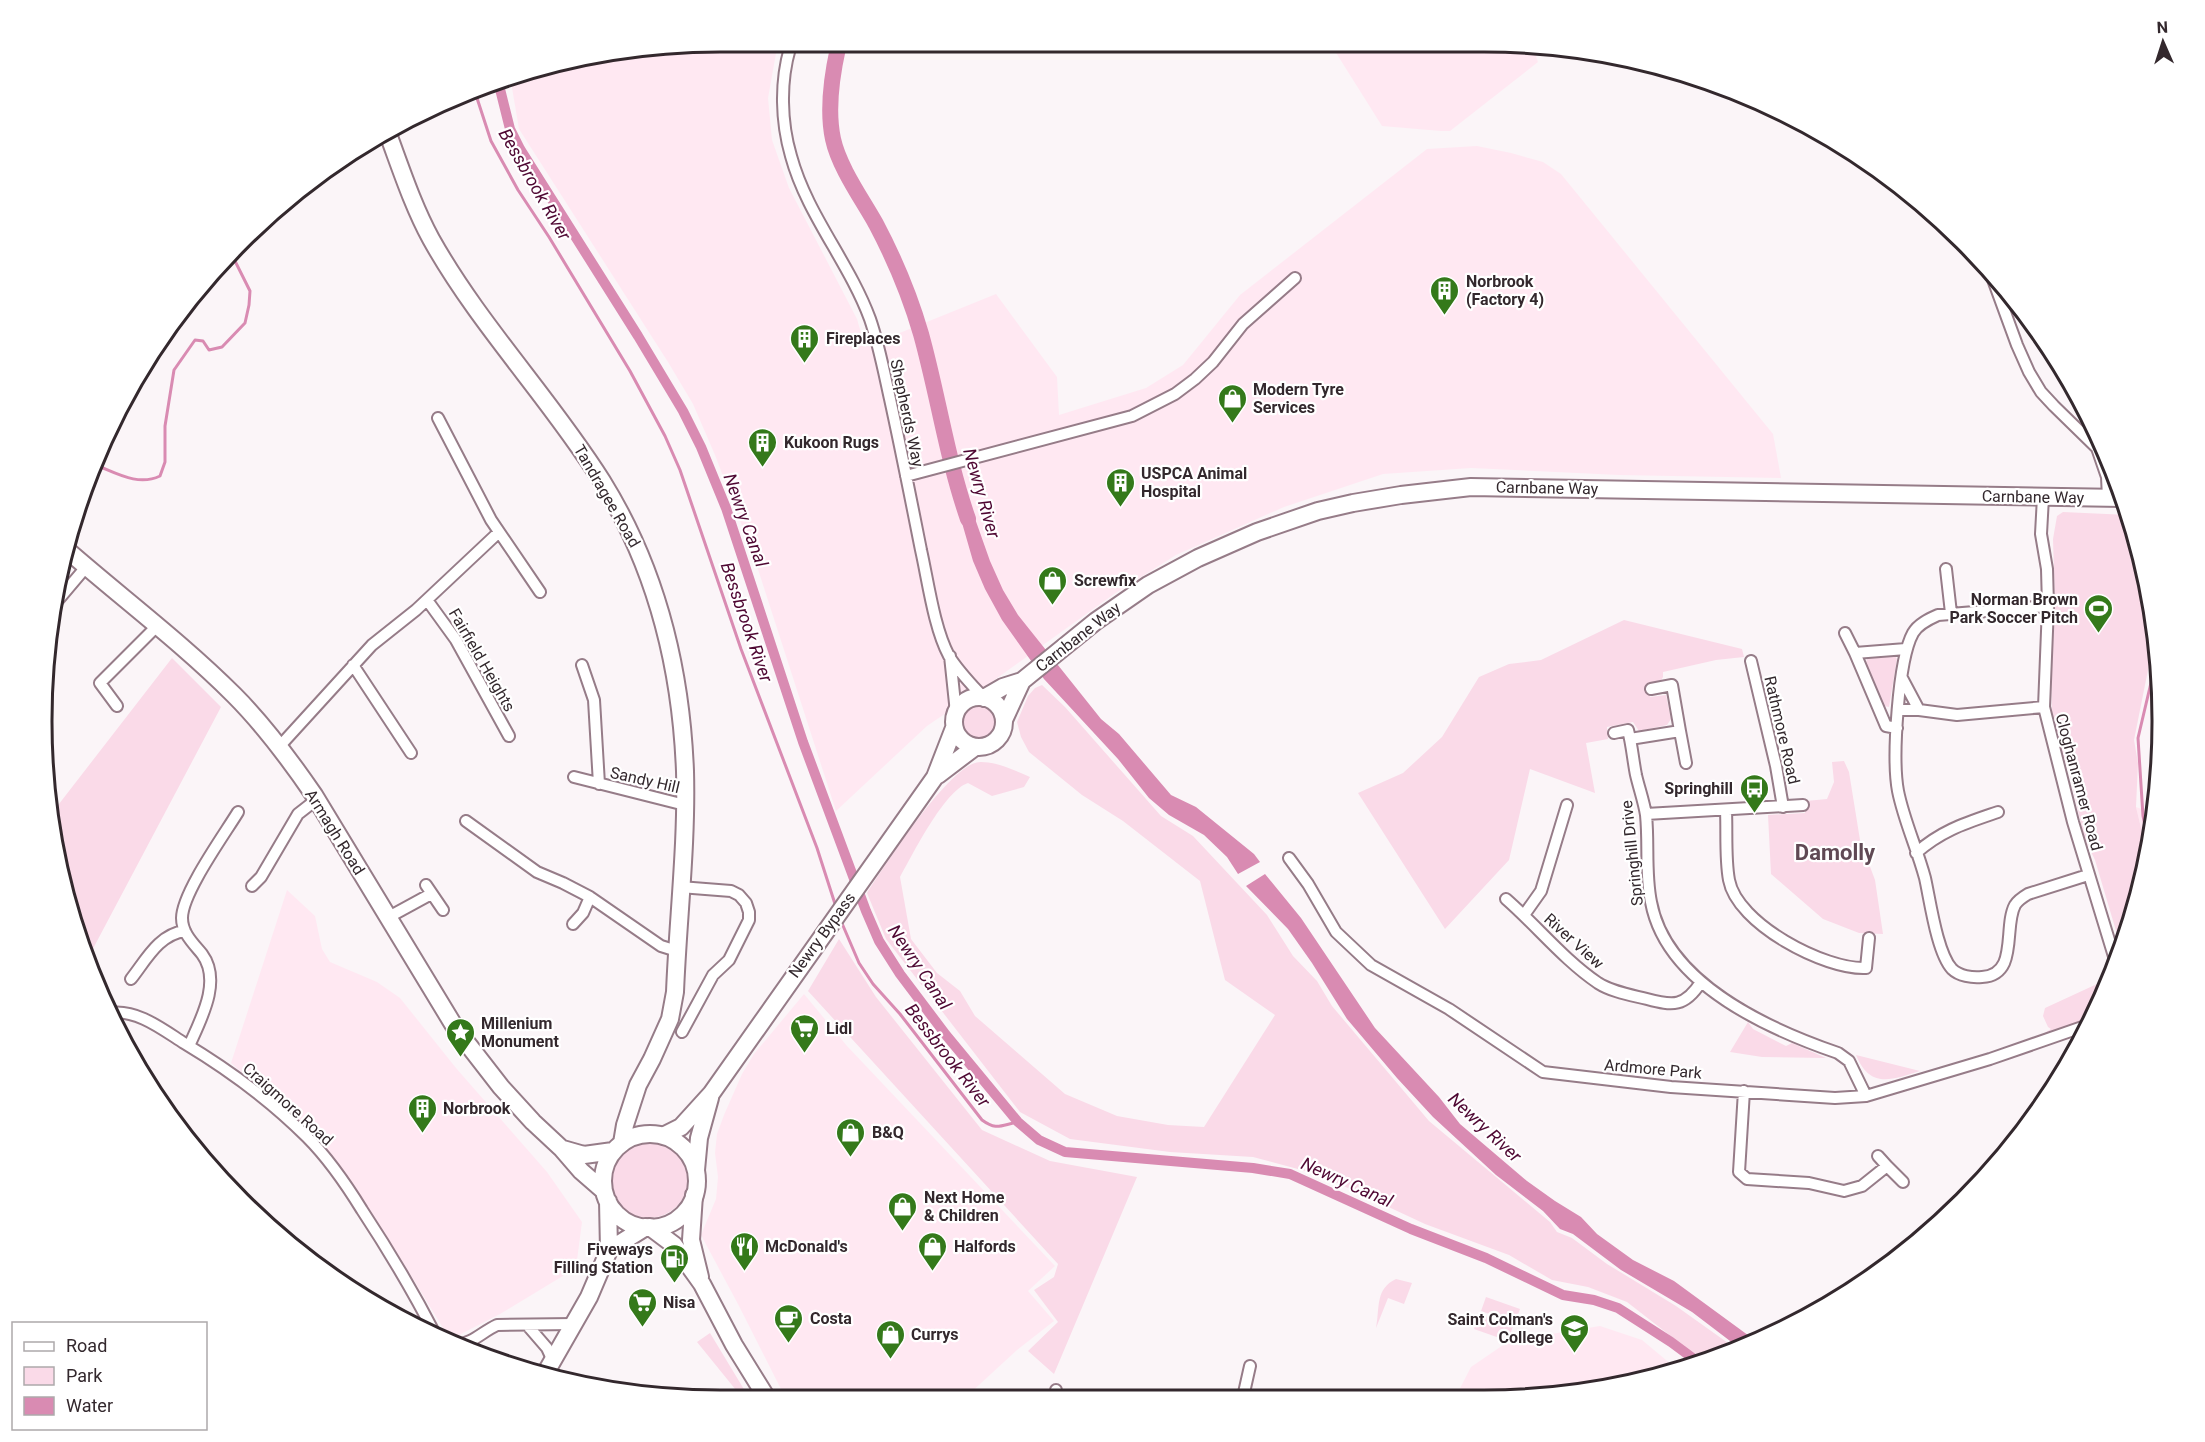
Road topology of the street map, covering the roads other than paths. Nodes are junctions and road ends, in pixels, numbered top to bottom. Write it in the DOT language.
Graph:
graph roads {
  1 [pos="790,52"];
  2 [pos="390,140"];
  3 [pos="1296,278"];
  4 [pos="1999,294"];
  5 [pos="438,418"];
  6 [pos="2092,443"];
  7 [pos="906,476"];
  8 [pos="2043,497"];
  9 [pos="2115,498"];
  10 [pos="498,532"];
  11 [pos="73,556"];
  12 [pos="86,567"];
  13 [pos="1946,569"];
  14 [pos="65,592"];
  15 [pos="540,592"];
  16 [pos="427,600"];
  17 [pos="2048,606"];
  18 [pos="1951,613"];
  19 [pos="156,627"];
  20 [pos="1845,633"];
  21 [pos="1906,649"];
  22 [pos="1855,652"];
  23 [pos="950,656"];
  24 [pos="1751,661"];
  25 [pos="353,665"];
  26 [pos="582,665"];
  27 [pos="1026,678"];
  28 [pos="1902,678"];
  29 [pos="1651,689"];
  30 [pos="984,698"];
  31 [pos="117,706"];
  32 [pos="2044,707"];
  33 [pos="1899,710"];
  34 [pos="1919,710"];
  35 [pos="1004,720"];
  36 [pos="955,721"];
  37 [pos="1897,728"];
  38 [pos="1680,731"];
  39 [pos="1614,733"];
  40 [pos="509,736"];
  41 [pos="1630,739"];
  42 [pos="279,747"];
  43 [pos="975,747"];
  44 [pos="411,753"];
  45 [pos="1686,763"];
  46 [pos="574,777"];
  47 [pos="935,777"];
  48 [pos="599,784"];
  49 [pos="316,800"];
  50 [pos="685,805"];
  51 [pos="1567,805"];
  52 [pos="1803,806"];
  53 [pos="1784,807"];
  54 [pos="1726,811"];
  55 [pos="238,812"];
  56 [pos="1998,812"];
  57 [pos="1646,814"];
  58 [pos="466,821"];
  59 [pos="1916,853"];
  60 [pos="1288,858"];
  61 [pos="2088,875"];
  62 [pos="252,886"];
  63 [pos="680,887"];
  64 [pos="590,897"];
  65 [pos="1506,899"];
  66 [pos="443,909"];
  67 [pos="1524,915"];
  68 [pos="387,918"];
  69 [pos="573,924"];
  70 [pos="184,931"];
  71 [pos="1869,938"];
  72 [pos="2112,950"];
  73 [pos="676,951"];
  74 [pos="131,979"];
  75 [pos="1701,982"];
  76 [pos="119,1012"];
  77 [pos="2078,1029"];
  78 [pos="682,1032"];
  79 [pos="189,1046"];
  80 [pos="1744,1091"];
  81 [pos="711,1094"];
  82 [pos="1866,1096"];
  83 [pos="630,1113"];
  84 [pos="644,1134"];
  85 [pos="663,1136"];
  86 [pos="617,1148"];
  87 [pos="562,1149"];
  88 [pos="1878,1156"];
  89 [pos="1887,1167"];
  90 [pos="696,1170"];
  91 [pos="1903,1182"];
  92 [pos="694,1195"];
  93 [pos="606,1196"];
  94 [pos="648,1227"];
  95 [pos="609,1250"];
  96 [pos="702,1284"];
  97 [pos="430,1323"];
  98 [pos="575,1324"];
  99 [pos="528,1326"];
  100 [pos="472,1342"];
  101 [pos="1250,1366"];
  102 [pos="549,1367"];
  103 [pos="762,1390"];
  104 [pos="1245,1390"];
  1 -- 7 [label="street, Shepherds Way"];
  2 -- 50 [label="main road, Tandragee Road"];
  3 -- 7 [label="street"];
  4 -- 6 [label="street"];
  5 -- 10 [label="street"];
  7 -- 23 [label="street, Shepherds Way"];
  8 -- 9 [label="main road, Carnbane Way"];
  8 -- 17 [label="street, Cloghanramer Road"];
  8 -- 27 [label="main road, Carnbane Way"];
  10 -- 15 [label="street"];
  10 -- 16 [label="street, Fairfield Heights"];
  11 -- 12 [label="main road, Armagh Road"];
  12 -- 14 [label="street"];
  12 -- 19 [label="main road, Armagh Road"];
  13 -- 18 [label="street"];
  16 -- 25 [label="street, Fairfield Heights"];
  16 -- 40 [label="street, Fairfield Heights"];
  17 -- 18 [label="street"];
  17 -- 32 [label="street, Cloghanramer Road"];
  18 -- 21 [label="street"];
  19 -- 31 [label="street"];
  19 -- 42 [label="main road, Armagh Road"];
  20 -- 22 [label="street"];
  21 -- 22 [label="street"];
  21 -- 28 [label="street"];
  22 -- 37 [label="street"];
  23 -- 30 [label="street, Shepherds Way"];
  23 -- 36 [label="street, Shepherds Way"];
  24 -- 53 [label="street, Rathmore Road"];
  25 -- 42 [label="street, Fairfield Heights"];
  25 -- 44 [label="street"];
  26 -- 48 [label="street, Sandy Hill"];
  27 -- 30 [label="main road"];
  27 -- 35 [label="main road"];
  28 -- 33 [label="street"];
  28 -- 34 [label="street"];
  29 -- 38 [label="street"];
  30 -- 35 [label="main road"];
  30 -- 36 [label="main road"];
  32 -- 34 [label="street"];
  32 -- 61 [label="street, Cloghanramer Road"];
  33 -- 34 [label="street"];
  33 -- 37 [label="street"];
  35 -- 43 [label="main road"];
  36 -- 43 [label="main road"];
  36 -- 47 [label="main road"];
  37 -- 59 [label="street"];
  38 -- 41 [label="street"];
  38 -- 45 [label="street"];
  39 -- 41 [label="street"];
  41 -- 57 [label="street, Springhill Drive"];
  42 -- 49 [label="main road, Armagh Road"];
  43 -- 47 [label="main road"];
  46 -- 48 [label="street, Sandy Hill"];
  47 -- 81 [label="main road, Newry Bypass"];
  48 -- 50 [label="street, Sandy Hill"];
  49 -- 62 [label="street"];
  49 -- 68 [label="main road, Armagh Road"];
  50 -- 63 [label="main road, Tandragee Road"];
  51 -- 67 [label="street, River View"];
  52 -- 53 [label="street, Rathmore Road"];
  53 -- 54 [label="street, Rathmore Road"];
  54 -- 57 [label="street, Rathmore Road"];
  54 -- 71 [label="street"];
  55 -- 70 [label="street"];
  56 -- 59 [label="street"];
  57 -- 75 [label="street, Springhill Drive"];
  58 -- 64 [label="street"];
  59 -- 61 [label="street"];
  60 -- 80 [label="street, Ardmore Park"];
  61 -- 72 [label="street, Cloghanramer Road"];
  63 -- 73 [label="main road, Tandragee Road"];
  63 -- 78 [label="street"];
  64 -- 69 [label="street"];
  64 -- 73 [label="street"];
  65 -- 67 [label="street, River View"];
  66 -- 68 [label="street"];
  67 -- 75 [label="street, River View"];
  68 -- 87 [label="main road, Armagh Road"];
  70 -- 74 [label="street"];
  70 -- 79 [label="street"];
  73 -- 83 [label="main road, Tandragee Road"];
  75 -- 82 [label="street, Springhill Drive"];
  76 -- 79 [label="street, Craigmore Road"];
  77 -- 82 [label="street, Ardmore Park"];
  79 -- 97 [label="street, Craigmore Road"];
  80 -- 82 [label="street, Ardmore Park"];
  80 -- 89 [label="street"];
  81 -- 85 [label="main road"];
  81 -- 90 [label="main road"];
  83 -- 84 [label="main road"];
  83 -- 86 [label="main road, Tandragee Road"];
  84 -- 85 [label="main road"];
  84 -- 86 [label="main road"];
  85 -- 90 [label="main road"];
  86 -- 87 [label="main road"];
  86 -- 93 [label="main road"];
  87 -- 93 [label="main road, Armagh Road"];
  88 -- 89 [label="street"];
  89 -- 91 [label="street"];
  90 -- 92 [label="main road"];
  92 -- 94 [label="main road"];
  92 -- 96 [label="main road"];
  93 -- 94 [label="main road"];
  93 -- 95 [label="main road"];
  94 -- 95 [label="main road"];
  94 -- 96 [label="main road"];
  95 -- 98 [label="main road"];
  96 -- 103 [label="main road"];
  98 -- 99 [label="street"];
  98 -- 102 [label="main road"];
  99 -- 100 [label="street"];
  99 -- 102 [label="street"];
  101 -- 104 [label="street"];
}
